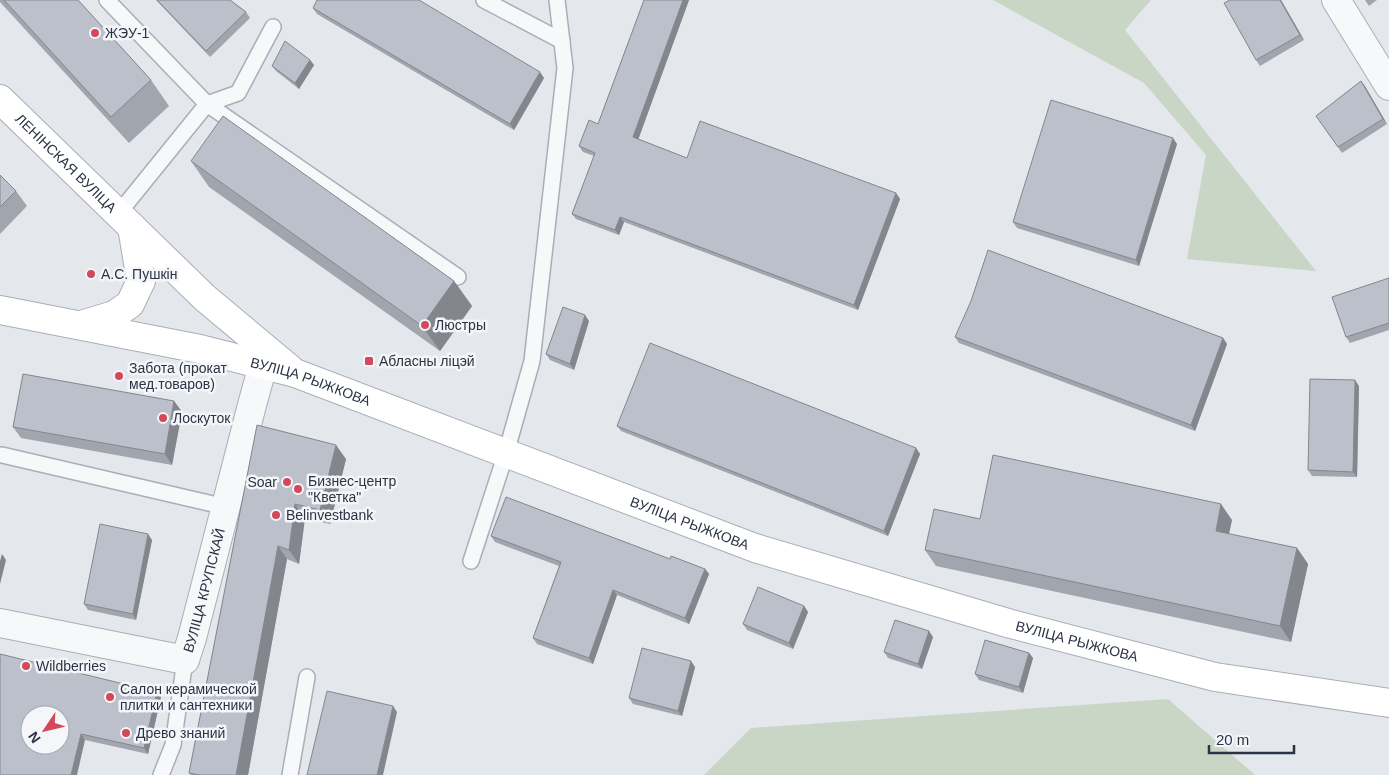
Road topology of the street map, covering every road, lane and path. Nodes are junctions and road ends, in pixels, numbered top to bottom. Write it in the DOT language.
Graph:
graph roads {
  1 [pos="107,0"];
  2 [pos="484,0"];
  3 [pos="557,0"];
  4 [pos="1336,0"];
  5 [pos="273,27"];
  6 [pos="562,41"];
  7 [pos="1389,86"];
  8 [pos="0,99"];
  9 [pos="206,104"];
  10 [pos="125,221"];
  11 [pos="458,277"];
  12 [pos="0,310"];
  13 [pos="80,326"];
  14 [pos="264,365"];
  15 [pos="295,373"];
  16 [pos="506,454"];
  17 [pos="2,455"];
  18 [pos="226,507"];
  19 [pos="471,561"];
  20 [pos="0,623"];
  21 [pos="185,660"];
  22 [pos="307,677"];
  23 [pos="1389,703"];
  24 [pos="161,775"];
  25 [pos="290,775"];
  1 -- 9 [label="lane"];
  2 -- 6 [label="lane"];
  3 -- 6 [label="lane"];
  4 -- 7 [label="street"];
  5 -- 9 [label="lane"];
  6 -- 16 [label="lane"];
  8 -- 10 [label="main road, ЛЕНІНСКАЯ ВУЛІЦА"];
  9 -- 10 [label="lane"];
  9 -- 11 [label="lane"];
  10 -- 13 [label="main road"];
  10 -- 15 [label="main road, ЛЕНІНСКАЯ ВУЛІЦА"];
  12 -- 13 [label="main road, ВУЛІЦА РЫЖКОВА"];
  13 -- 14 [label="main road, ВУЛІЦА РЫЖКОВА"];
  14 -- 15 [label="main road, ВУЛІЦА РЫЖКОВА"];
  14 -- 18 [label="street, ВУЛІЦА КРУПСКАЙ"];
  15 -- 16 [label="main road, ВУЛІЦА РЫЖКОВА"];
  16 -- 19 [label="lane"];
  16 -- 23 [label="main road, ВУЛІЦА РЫЖКОВА"];
  17 -- 18 [label="lane"];
  18 -- 21 [label="street, ВУЛІЦА КРУПСКАЙ"];
  20 -- 21 [label="street, ВУЛІЦА КРУПСКАЙ"];
  21 -- 24 [label="lane"];
  22 -- 25 [label="lane"];
}
